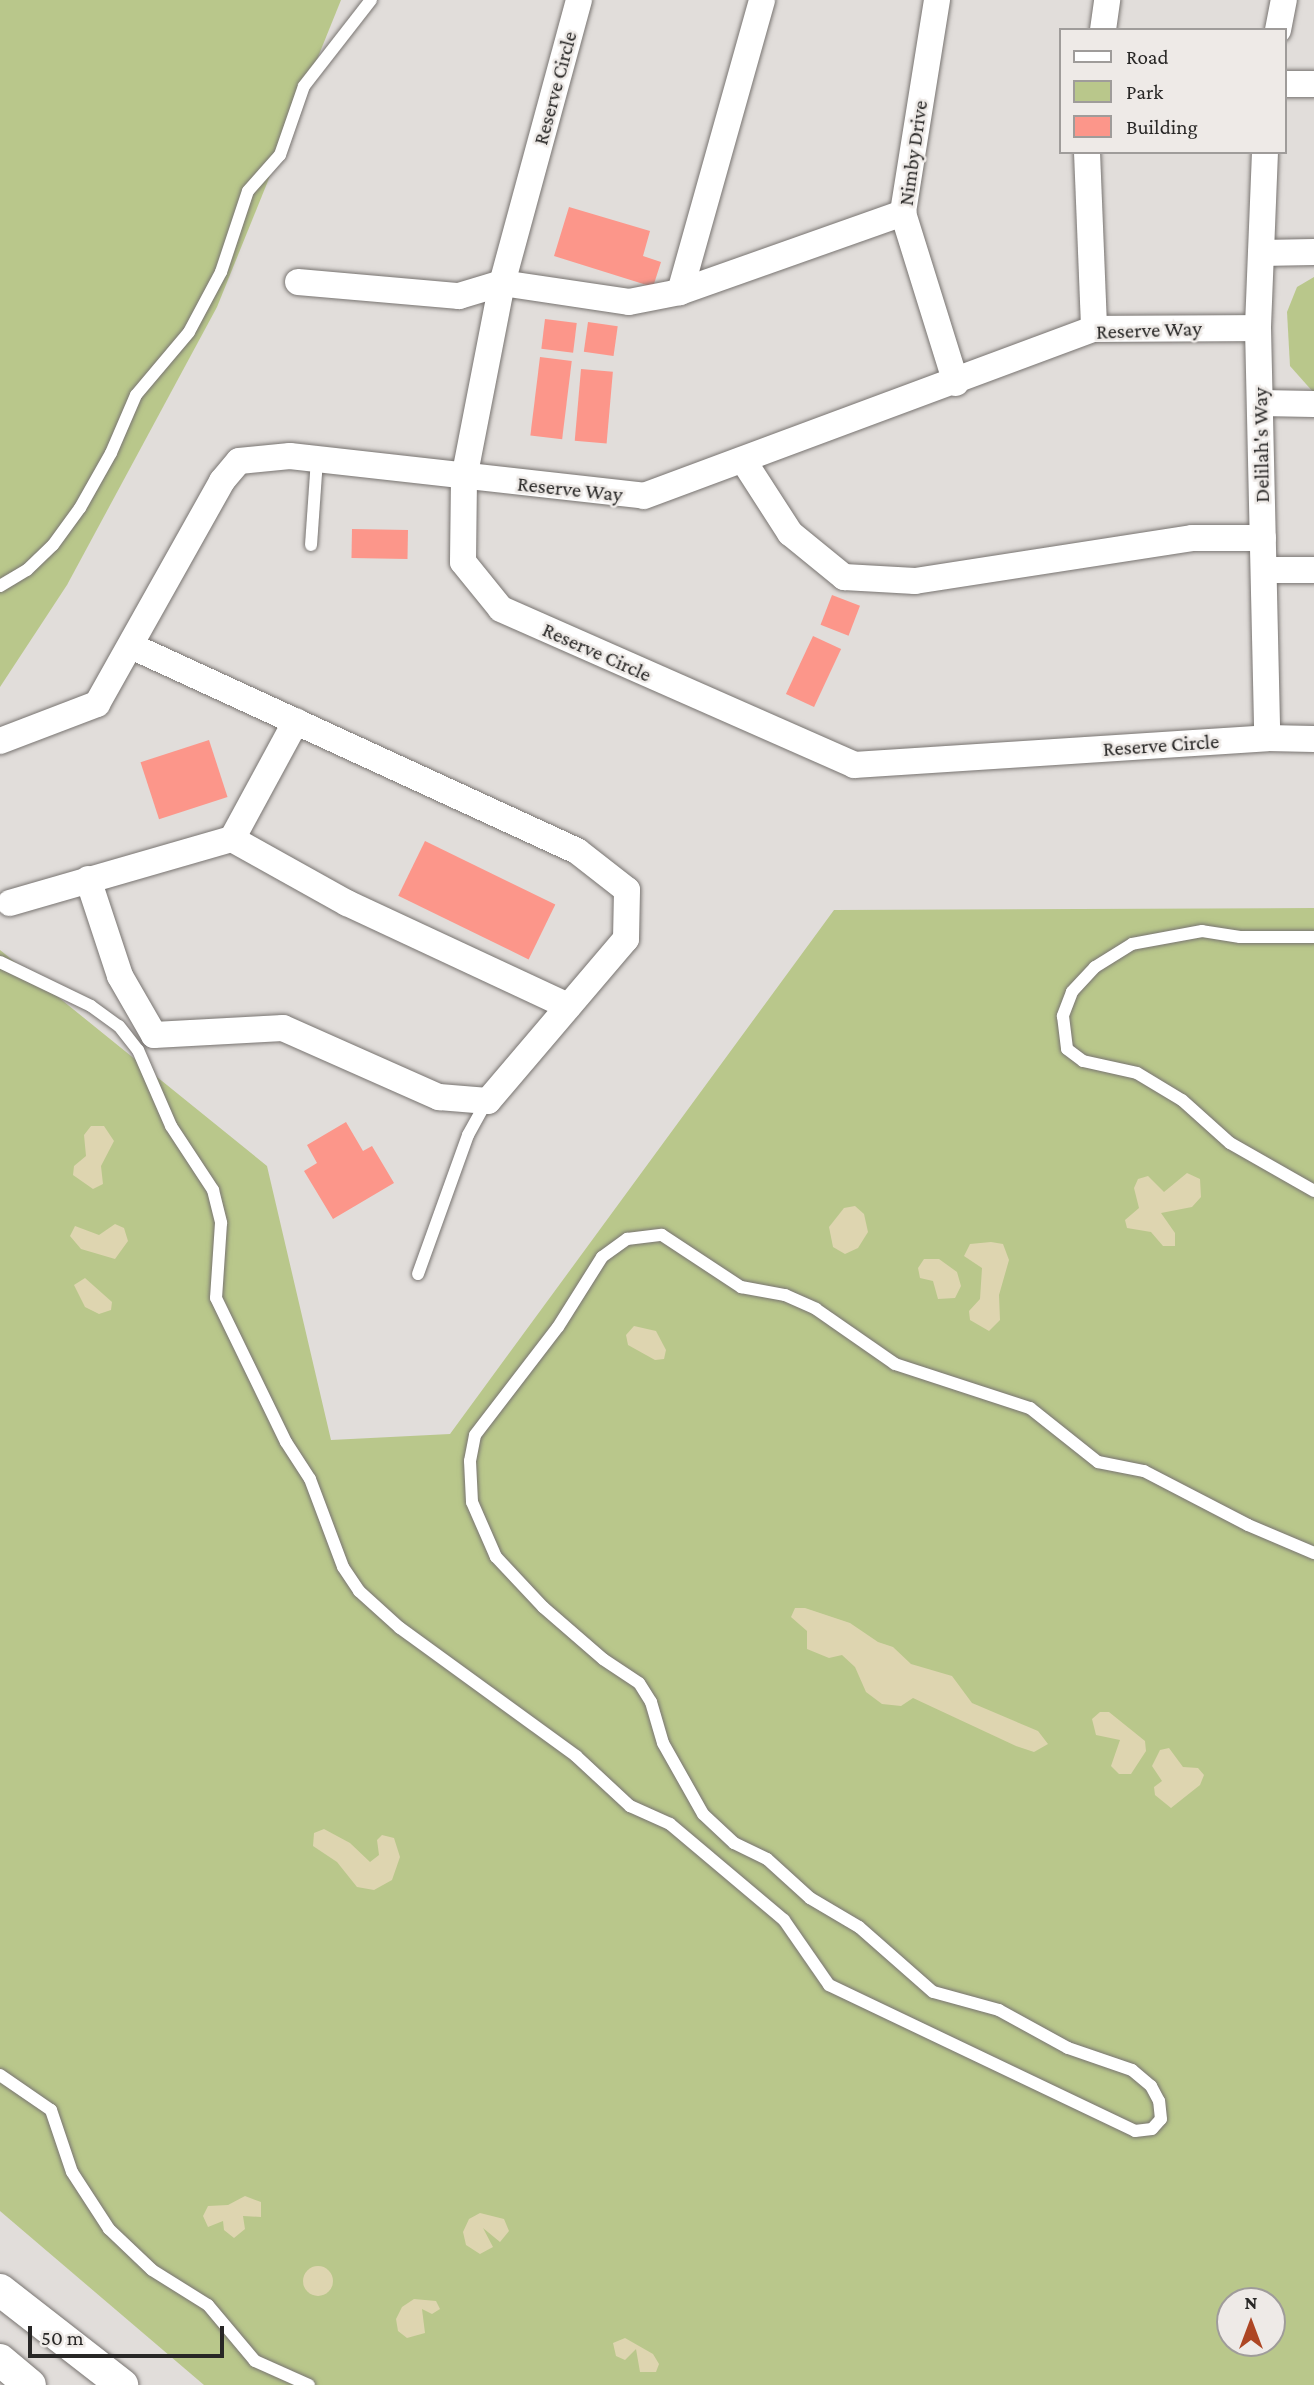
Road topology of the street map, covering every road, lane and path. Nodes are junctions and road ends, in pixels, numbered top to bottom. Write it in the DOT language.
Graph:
graph roads {
  1 [pos="371,0"];
  2 [pos="579,0"];
  3 [pos="762,0"];
  4 [pos="937,0"];
  5 [pos="1107,0"];
  6 [pos="1284,0"];
  7 [pos="1103,28"];
  8 [pos="1278,28"];
  9 [pos="1286,84"];
  10 [pos="1314,84"];
  11 [pos="1087,154"];
  12 [pos="1265,154"];
  13 [pos="903,212"];
  14 [pos="1314,252"];
  15 [pos="1261,253"];
  16 [pos="298,282"];
  17 [pos="502,283"];
  18 [pos="680,292"];
  19 [pos="1258,328"];
  20 [pos="1094,329"];
  21 [pos="956,383"];
  22 [pos="1260,403"];
  23 [pos="1314,404"];
  24 [pos="317,460"];
  25 [pos="743,460"];
  26 [pos="464,479"];
  27 [pos="1263,538"];
  28 [pos="311,545"];
  29 [pos="1264,570"];
  30 [pos="1314,570"];
  31 [pos="0,586"];
  32 [pos="131,646"];
  33 [pos="296,721"];
  34 [pos="1268,738"];
  35 [pos="1314,739"];
  36 [pos="0,741"];
  37 [pos="232,839"];
  38 [pos="88,879"];
  39 [pos="10,903"];
  40 [pos="1314,937"];
  41 [pos="0,962"];
  42 [pos="568,1006"];
  43 [pos="488,1101"];
  44 [pos="1314,1191"];
  45 [pos="418,1274"];
  46 [pos="1314,1553"];
  47 [pos="0,2076"];
  48 [pos="0,2290"];
  49 [pos="0,2360"];
  50 [pos="30,2385"];
  51 [pos="122,2385"];
  52 [pos="309,2385"];
  1 -- 31 [label="lane"];
  2 -- 17 [label="street, Reserve Circle"];
  3 -- 18 [label="street"];
  4 -- 13 [label="street, Nimby Drive"];
  5 -- 7 [label="street"];
  6 -- 8 [label="street"];
  9 -- 10 [label="street"];
  11 -- 20 [label="street"];
  12 -- 15 [label="street, Delilah's Way"];
  13 -- 18 [label="street"];
  13 -- 21 [label="street, Nimby Drive"];
  14 -- 15 [label="street"];
  15 -- 19 [label="street, Delilah's Way"];
  16 -- 17 [label="street"];
  17 -- 18 [label="street"];
  17 -- 26 [label="street, Reserve Circle"];
  19 -- 20 [label="street, Reserve Way"];
  19 -- 22 [label="street, Delilah's Way"];
  20 -- 21 [label="street, Reserve Way"];
  21 -- 25 [label="street, Reserve Way"];
  22 -- 23 [label="street"];
  22 -- 27 [label="street, Delilah's Way"];
  24 -- 26 [label="street, Reserve Way"];
  24 -- 28 [label="lane"];
  24 -- 32 [label="street, Reserve Way"];
  25 -- 26 [label="street, Reserve Way"];
  25 -- 27 [label="street"];
  26 -- 34 [label="street, Reserve Circle"];
  27 -- 29 [label="street, Delilah's Way"];
  29 -- 30 [label="street"];
  29 -- 34 [label="street, Delilah's Way"];
  32 -- 33 [label="street"];
  32 -- 36 [label="street, Reserve Way"];
  33 -- 37 [label="street"];
  33 -- 42 [label="street"];
  34 -- 35 [label="street, Reserve Circle"];
  37 -- 38 [label="street"];
  37 -- 42 [label="street"];
  38 -- 39 [label="street"];
  38 -- 43 [label="street"];
  40 -- 44 [label="lane"];
  41 -- 46 [label="lane"];
  42 -- 43 [label="street"];
  43 -- 45 [label="lane"];
  47 -- 52 [label="lane"];
  48 -- 51 [label="street"];
  49 -- 50 [label="street"];
}
